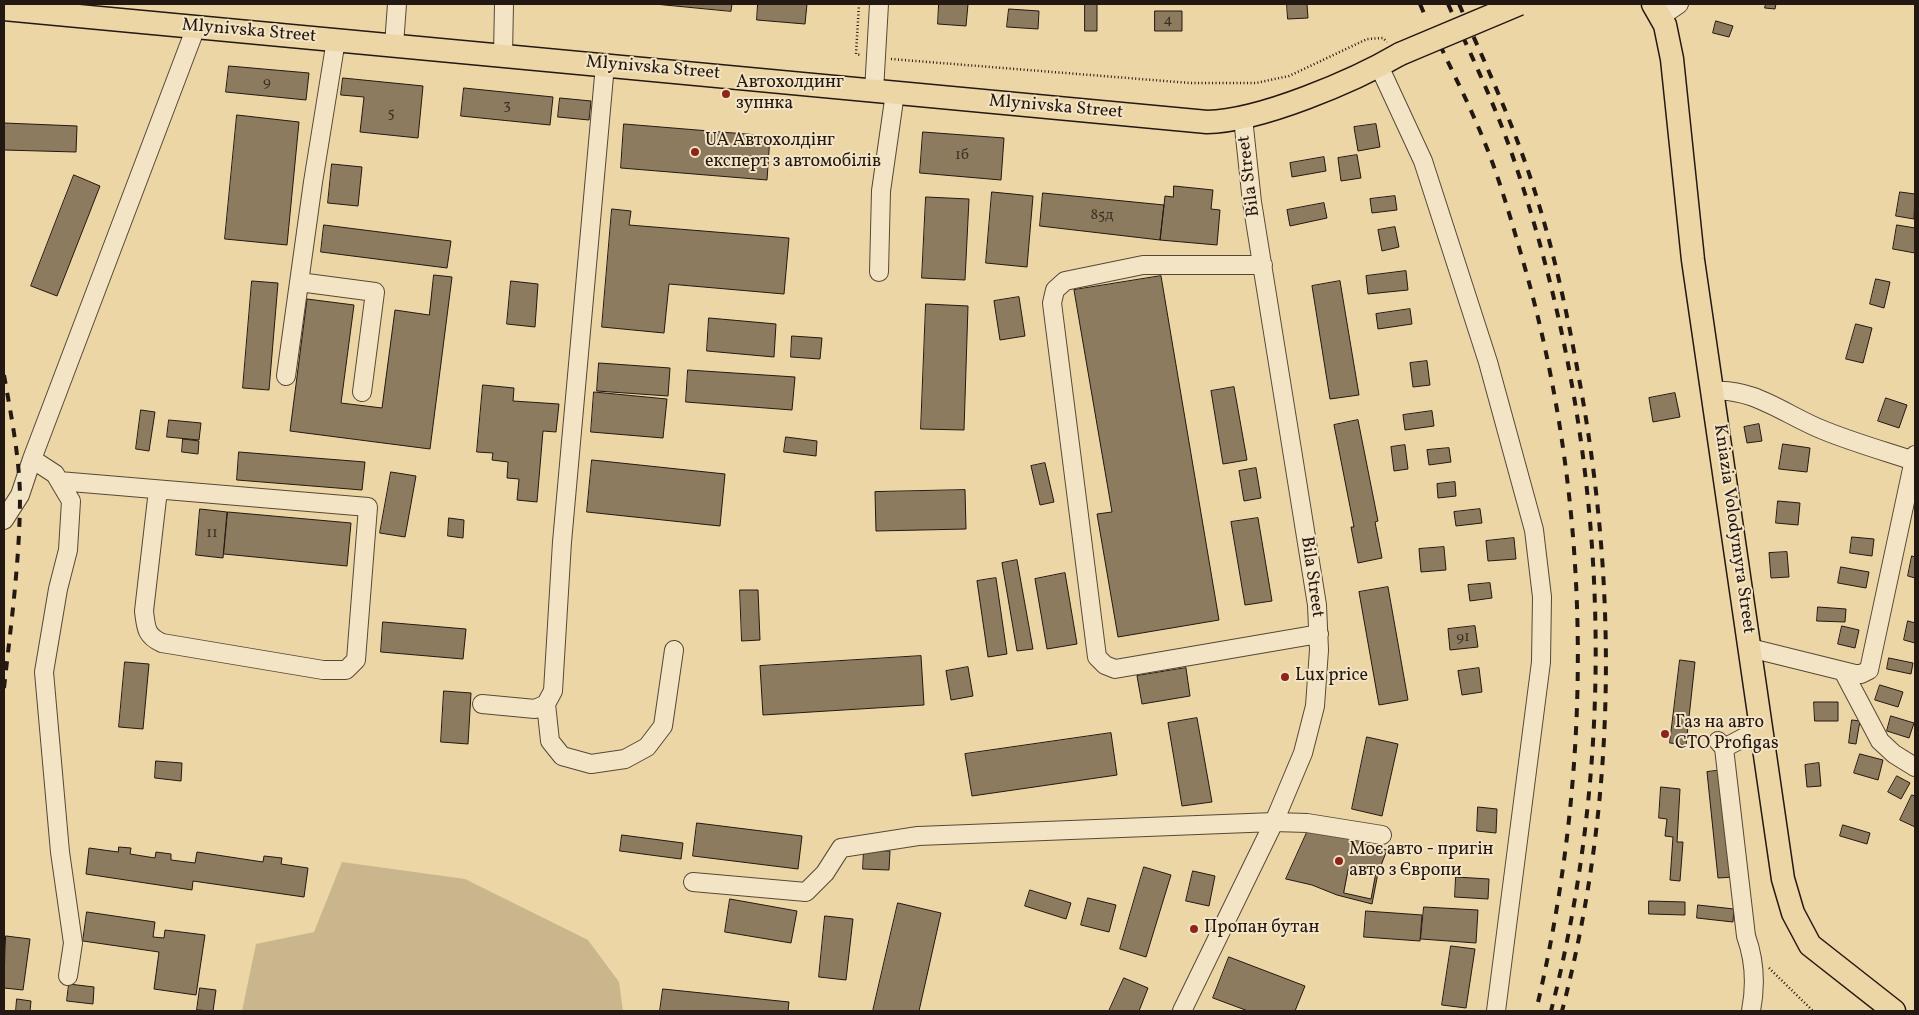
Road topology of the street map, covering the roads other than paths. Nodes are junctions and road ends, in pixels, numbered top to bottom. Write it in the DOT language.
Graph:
graph roads {
  1 [pos="396,4"];
  2 [pos="504,4"];
  3 [pos="879,4"];
  4 [pos="1519,4"];
  5 [pos="1678,4"];
  6 [pos="4,9"];
  7 [pos="1657,10"];
  8 [pos="196,27"];
  9 [pos="336,40"];
  10 [pos="394,45"];
  11 [pos="503,55"];
  12 [pos="605,65"];
  13 [pos="1379,66"];
  14 [pos="884,92"];
  15 [pos="1243,118"];
  16 [pos="1263,266"];
  17 [pos="879,272"];
  18 [pos="299,282"];
  19 [pos="286,376"];
  20 [pos="1713,391"];
  21 [pos="362,392"];
  22 [pos="32,458"];
  23 [pos="1914,464"];
  24 [pos="59,481"];
  25 [pos="158,490"];
  26 [pos="4,520"];
  27 [pos="1319,634"];
  28 [pos="1750,648"];
  29 [pos="674,650"];
  30 [pos="1843,671"];
  31 [pos="482,704"];
  32 [pos="546,704"];
  33 [pos="1762,728"];
  34 [pos="1915,767"];
  35 [pos="1274,822"];
  36 [pos="1382,834"];
  37 [pos="693,882"];
  38 [pos="68,976"];
  39 [pos="1887,1006"];
  40 [pos="1182,1011"];
  41 [pos="1496,1011"];
  42 [pos="1751,1011"];
  1 -- 10 [label="street"];
  2 -- 11 [label="street"];
  3 -- 14 [label="street"];
  4 -- 13 [label="main road, Mlynivska Street, bridge"];
  5 -- 7 [label="street"];
  6 -- 8 [label="main road, Mlynivska Street"];
  7 -- 20 [label="main road, Kniazia Volodymyra Street"];
  8 -- 9 [label="main road, Mlynivska Street"];
  8 -- 22 [label="street"];
  9 -- 10 [label="main road, Mlynivska Street"];
  9 -- 18 [label="street"];
  10 -- 11 [label="main road, Mlynivska Street"];
  11 -- 12 [label="main road, Mlynivska Street"];
  12 -- 14 [label="main road, Mlynivska Street"];
  12 -- 32 [label="street"];
  13 -- 15 [label="main road, Mlynivska Street"];
  13 -- 41 [label="street"];
  14 -- 15 [label="main road, Mlynivska Street"];
  14 -- 17 [label="street"];
  15 -- 16 [label="street, Bila Street"];
  16 -- 27 [label="street, Bila Street"];
  16 -- 27 [label="street"];
  18 -- 19 [label="street"];
  18 -- 21 [label="street"];
  20 -- 23 [label="street"];
  20 -- 28 [label="main road, Kniazia Volodymyra Street"];
  22 -- 24 [label="street"];
  22 -- 26 [label="street"];
  23 -- 30 [label="street"];
  24 -- 25 [label="street"];
  24 -- 38 [label="street"];
  25 -- 25 [label="street"];
  27 -- 35 [label="street, Bila Street"];
  28 -- 30 [label="street"];
  28 -- 33 [label="main road, Kniazia Volodymyra Street"];
  29 -- 32 [label="street"];
  30 -- 34 [label="street"];
  31 -- 32 [label="street"];
  33 -- 39 [label="main road, Kniazia Volodymyra Street"];
  33 -- 42 [label="street"];
  35 -- 36 [label="street"];
  35 -- 37 [label="street"];
  35 -- 40 [label="street, Bila Street"];
}
